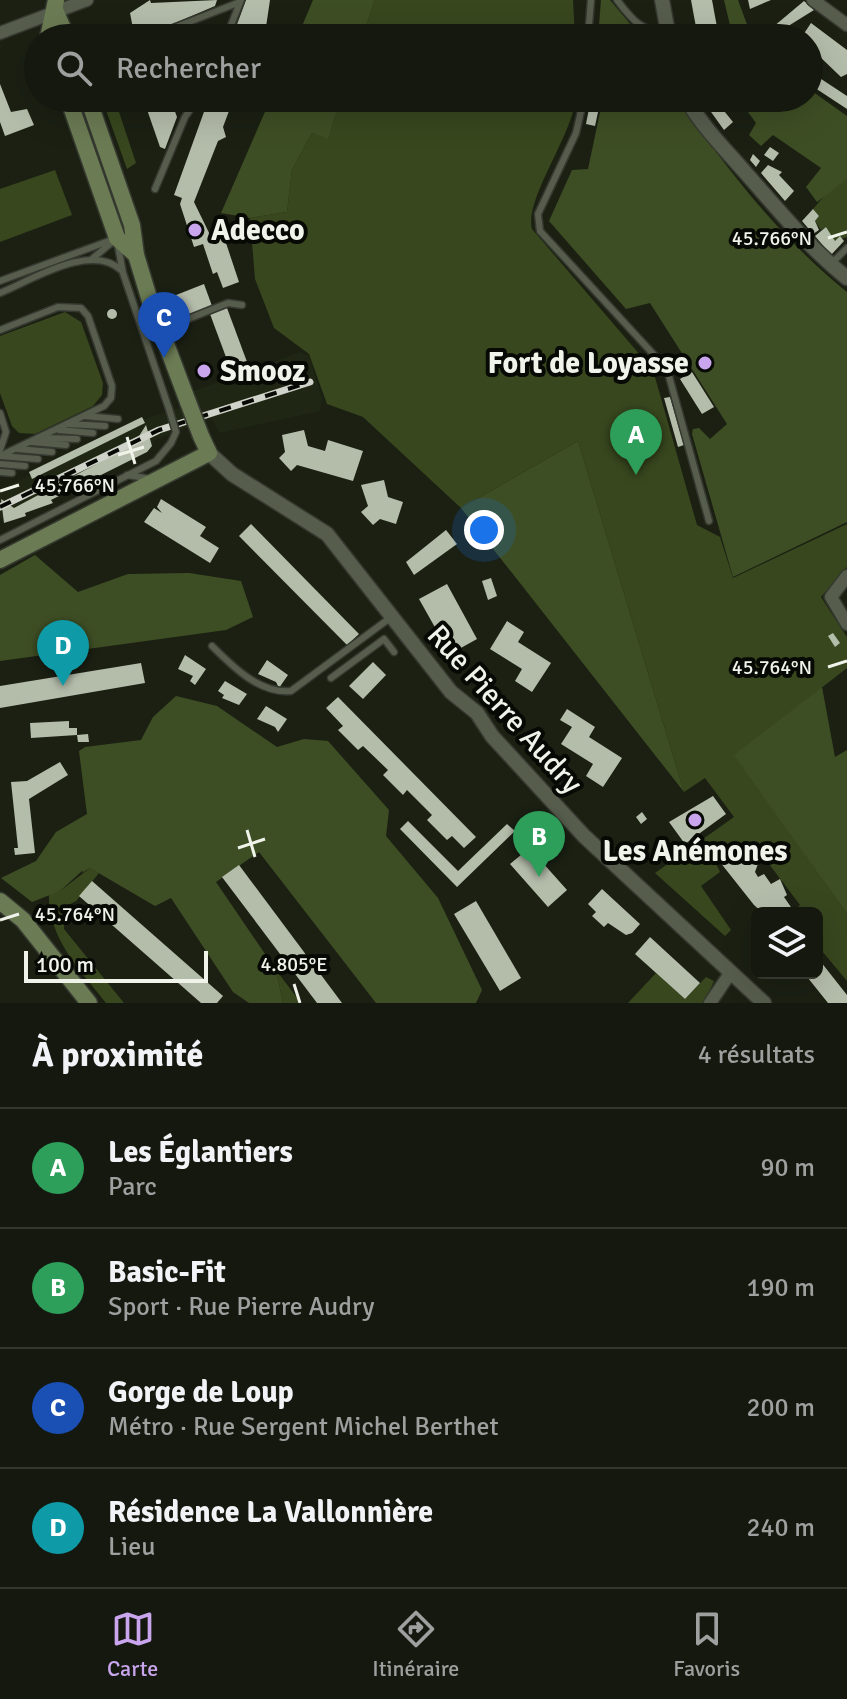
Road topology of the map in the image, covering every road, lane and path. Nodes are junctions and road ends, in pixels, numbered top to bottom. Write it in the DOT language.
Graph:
graph roads {
  1 [pos="87,0"];
  2 [pos="591,0"];
  3 [pos="617,0"];
  4 [pos="662,0"];
  5 [pos="813,0"];
  6 [pos="241,1"];
  7 [pos="56,6"];
  8 [pos="183,24"];
  9 [pos="232,24"];
  10 [pos="589,24"];
  11 [pos="637,24"];
  12 [pos="666,24"];
  13 [pos="847,25"];
  14 [pos="0,33"];
  15 [pos="74,112"];
  16 [pos="92,112"];
  17 [pos="188,112"];
  18 [pos="581,112"];
  19 [pos="696,112"];
  20 [pos="155,189"];
  21 [pos="125,235"];
  22 [pos="847,248"];
  23 [pos="92,259"];
  24 [pos="830,265"];
  25 [pos="123,273"];
  26 [pos="847,278"];
  27 [pos="0,281"];
  28 [pos="0,293"];
  29 [pos="242,305"];
  30 [pos="168,327"];
  31 [pos="0,330"];
  32 [pos="0,413"];
  33 [pos="81,416"];
  34 [pos="118,419"];
  35 [pos="67,424"];
  36 [pos="105,426"];
  37 [pos="55,429"];
  38 [pos="93,433"];
  39 [pos="39,437"];
  40 [pos="77,439"];
  41 [pos="28,442"];
  42 [pos="66,445"];
  43 [pos="14,449"];
  44 [pos="52,452"];
  45 [pos="209,453"];
  46 [pos="0,454"];
  47 [pos="38,459"];
  48 [pos="0,464"];
  49 [pos="25,466"];
  50 [pos="0,472"];
  51 [pos="12,473"];
  52 [pos="127,475"];
  53 [pos="159,480"];
  54 [pos="709,521"];
  55 [pos="0,540"];
  56 [pos="0,560"];
  57 [pos="847,576"];
  58 [pos="390,618"];
  59 [pos="847,624"];
  60 [pos="212,646"];
  61 [pos="394,652"];
  62 [pos="331,678"];
  63 [pos="0,901"];
  64 [pos="731,972"];
  65 [pos="89,1003"];
  66 [pos="710,1003"];
  67 [pos="764,1003"];
  1 -- 7 [label="street"];
  2 -- 10 [label="lane"];
  3 -- 11 [label="lane"];
  4 -- 12 [label="street"];
  5 -- 13 [label="street"];
  6 -- 8 [label="lane"];
  6 -- 9 [label="lane"];
  7 -- 14 [label="street"];
  15 -- 21 [label="main road"];
  16 -- 21 [label="main road"];
  17 -- 20 [label="lane"];
  18 -- 54 [label="lane"];
  19 -- 24 [label="street"];
  21 -- 23 [label="lane"];
  21 -- 25 [label="lane"];
  21 -- 27 [label="lane"];
  21 -- 45 [label="main road, bridge"];
  22 -- 24 [label="lane"];
  23 -- 25 [label="lane"];
  23 -- 28 [label="lane"];
  24 -- 26 [label="street"];
  25 -- 52 [label="lane, bridge"];
  29 -- 30 [label="lane"];
  31 -- 33 [label="lane"];
  32 -- 46 [label="lane"];
  33 -- 34 [label="lane"];
  33 -- 35 [label="lane"];
  35 -- 36 [label="lane"];
  35 -- 37 [label="lane"];
  37 -- 38 [label="lane"];
  37 -- 39 [label="lane"];
  39 -- 40 [label="lane"];
  39 -- 41 [label="lane"];
  41 -- 42 [label="lane"];
  41 -- 43 [label="lane"];
  43 -- 44 [label="lane"];
  43 -- 46 [label="lane"];
  45 -- 53 [label="main road"];
  45 -- 58 [label="street, Rue Pierre Audry"];
  46 -- 47 [label="lane"];
  48 -- 49 [label="lane"];
  50 -- 51 [label="lane"];
  52 -- 53 [label="lane"];
  52 -- 55 [label="lane"];
  53 -- 56 [label="main road"];
  57 -- 59 [label="street"];
  58 -- 60 [label="lane"];
  58 -- 64 [label="street, Rue Pierre Audry"];
  61 -- 62 [label="lane"];
  63 -- 65 [label="main road"];
  64 -- 66 [label="street"];
  64 -- 67 [label="street, Rue Pierre Audry"];
}
